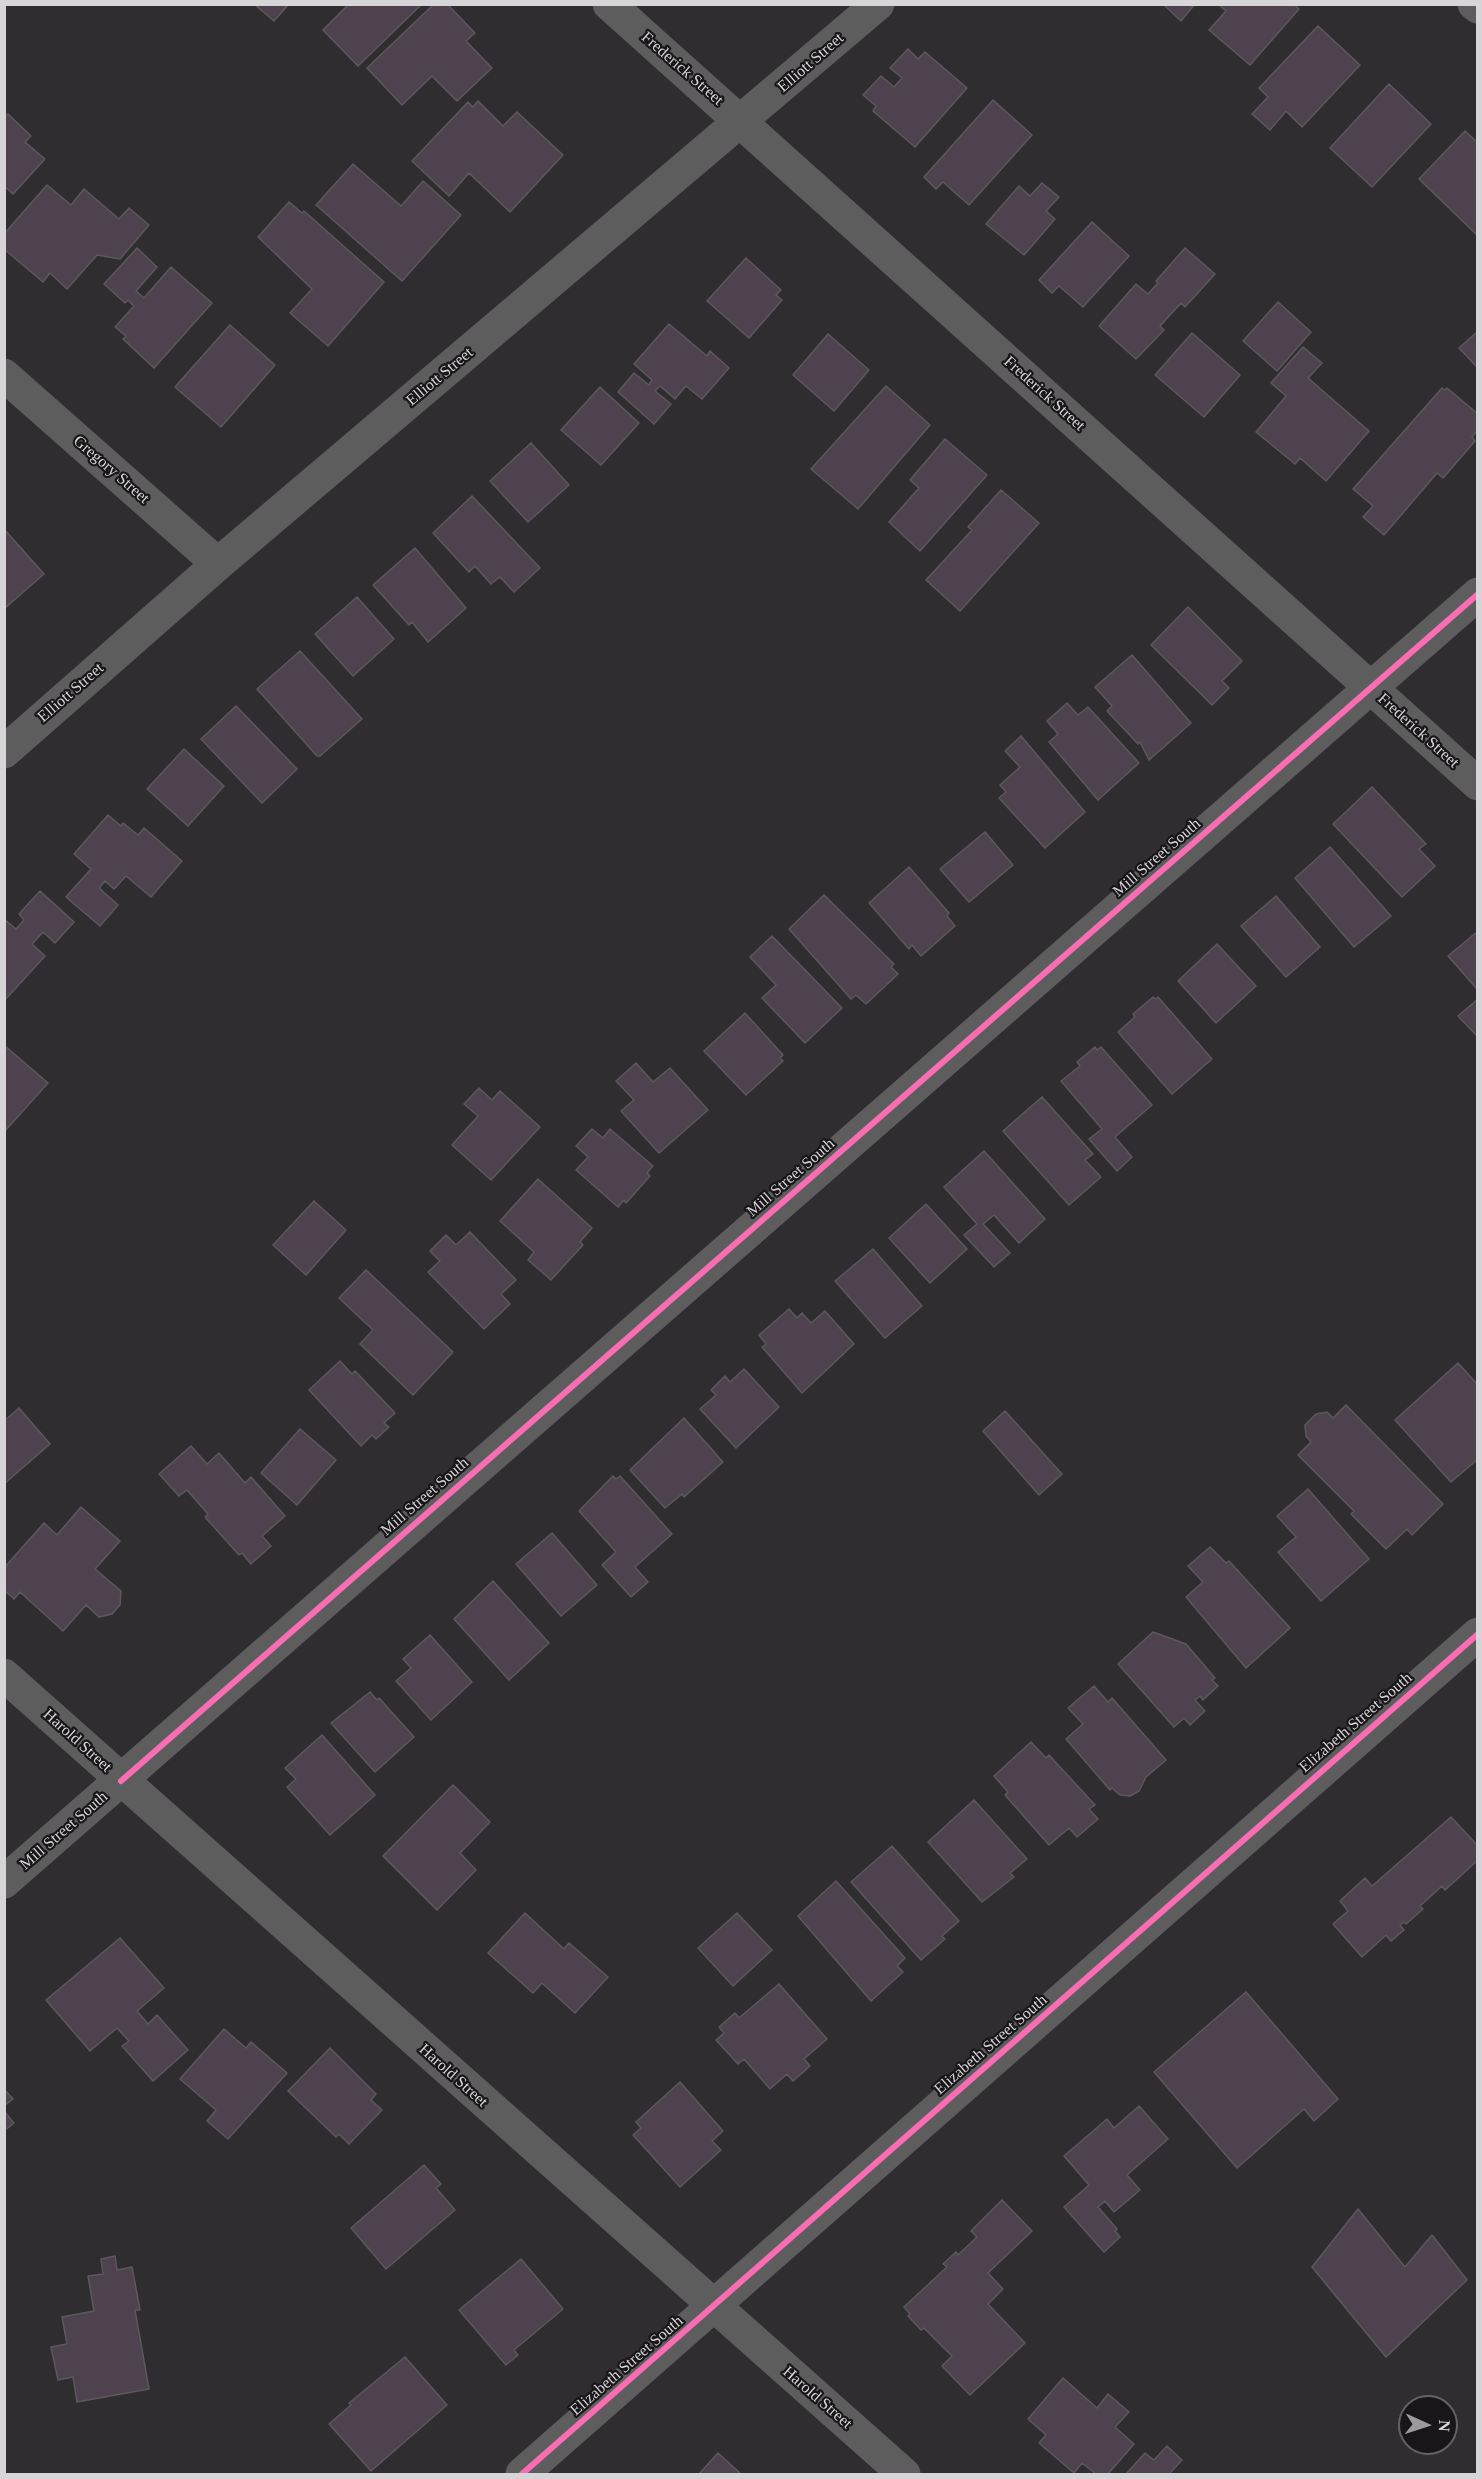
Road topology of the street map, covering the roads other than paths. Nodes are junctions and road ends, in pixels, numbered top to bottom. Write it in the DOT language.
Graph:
graph roads {
  1 [pos="609,4"];
  2 [pos="878,4"];
  3 [pos="742,122"];
  4 [pos="4,375"];
  5 [pos="218,564"];
  6 [pos="1478,594"];
  7 [pos="1371,689"];
  8 [pos="4,752"];
  9 [pos="1478,784"];
  10 [pos="1478,1634"];
  11 [pos="4,1676"];
  12 [pos="121,1781"];
  13 [pos="4,1882"];
  14 [pos="714,2308"];
  15 [pos="522,2475"];
  16 [pos="904,2475"];
  1 -- 3 [label="street, Frederick Street"];
  2 -- 3 [label="street, Elliott Street"];
  3 -- 5 [label="street, Elliott Street"];
  3 -- 7 [label="street, Frederick Street"];
  4 -- 5 [label="street, Gregory Street"];
  5 -- 8 [label="street, Elliott Street"];
  6 -- 7 [label="street, Mill Street South"];
  7 -- 9 [label="street, Frederick Street"];
  7 -- 12 [label="street, Mill Street South"];
  10 -- 14 [label="street, Elizabeth Street South"];
  11 -- 12 [label="street, Harold Street"];
  12 -- 13 [label="street, Mill Street South"];
  12 -- 14 [label="street, Harold Street"];
  14 -- 15 [label="street, Elizabeth Street South"];
  14 -- 16 [label="street, Harold Street"];
}
